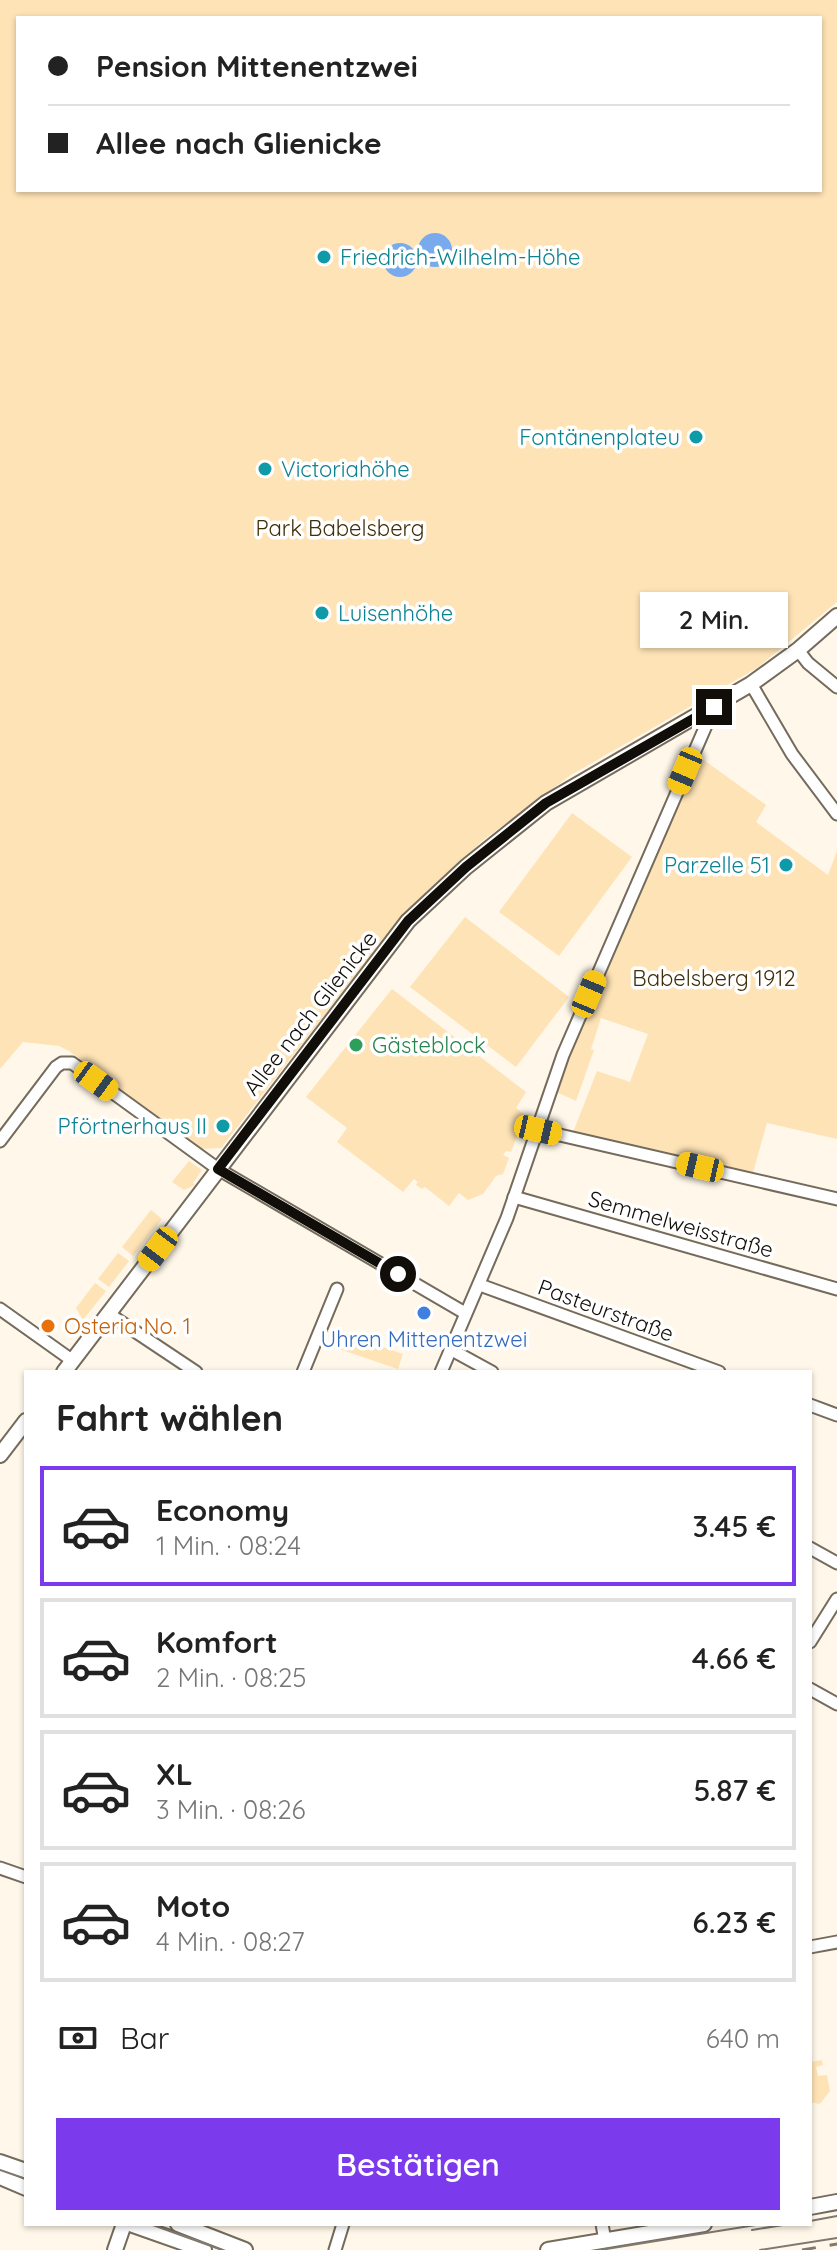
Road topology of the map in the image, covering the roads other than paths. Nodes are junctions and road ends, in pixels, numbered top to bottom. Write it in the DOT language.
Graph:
graph roads {
  1 [pos="837,616"];
  2 [pos="798,650"];
  3 [pos="751,684"];
  4 [pos="837,687"];
  5 [pos="714,707"];
  6 [pos="837,814"];
  7 [pos="538,1130"];
  8 [pos="0,1141"];
  9 [pos="218,1169"];
  10 [pos="514,1197"];
  11 [pos="837,1199"];
  12 [pos="480,1285"];
  13 [pos="337,1289"];
  14 [pos="837,1289"];
  15 [pos="0,1309"];
  16 [pos="465,1313"];
  17 [pos="109,1314"];
  18 [pos="450,1349"];
  19 [pos="68,1366"];
  20 [pos="193,1370"];
  21 [pos="304,1370"];
  22 [pos="442,1370"];
  23 [pos="488,1370"];
  24 [pos="714,1370"];
  25 [pos="812,1406"];
  26 [pos="837,1415"];
  27 [pos="24,1424"];
  28 [pos="0,1455"];
  29 [pos="812,1549"];
  30 [pos="837,1563"];
  31 [pos="837,1599"];
  32 [pos="812,1639"];
  33 [pos="812,1690"];
  34 [pos="837,1704"];
  35 [pos="0,1868"];
  36 [pos="24,1876"];
  37 [pos="837,1942"];
  38 [pos="812,1947"];
  39 [pos="0,2162"];
  40 [pos="24,2170"];
  41 [pos="0,2177"];
  42 [pos="24,2187"];
  43 [pos="837,2202"];
  44 [pos="812,2207"];
  45 [pos="126,2226"];
  46 [pos="133,2226"];
  47 [pos="183,2226"];
  48 [pos="342,2226"];
  49 [pos="602,2226"];
  50 [pos="692,2226"];
  51 [pos="605,2241"];
  52 [pos="115,2250"];
  53 [pos="204,2250"];
  54 [pos="245,2250"];
  55 [pos="335,2250"];
  56 [pos="548,2250"];
  1 -- 2 [label="street, Allee nach Glienicke"];
  2 -- 3 [label="street, Allee nach Glienicke"];
  2 -- 4 [label="street"];
  3 -- 5 [label="street, Allee nach Glienicke"];
  3 -- 6 [label="street"];
  5 -- 7 [label="street"];
  5 -- 9 [label="street, Allee nach Glienicke"];
  7 -- 10 [label="street"];
  7 -- 11 [label="street"];
  8 -- 9 [label="street"];
  9 -- 16 [label="street"];
  9 -- 17 [label="street, Allee nach Glienicke"];
  10 -- 12 [label="street"];
  10 -- 14 [label="street, Semmelweisstraße"];
  12 -- 16 [label="street"];
  12 -- 24 [label="street, Pasteurstraße"];
  13 -- 21 [label="street"];
  15 -- 19 [label="street"];
  16 -- 18 [label="street"];
  17 -- 19 [label="street, Allee nach Glienicke"];
  17 -- 20 [label="street"];
  18 -- 22 [label="street"];
  18 -- 23 [label="street"];
  25 -- 26 [label="street"];
  27 -- 28 [label="street"];
  29 -- 30 [label="street"];
  31 -- 32 [label="street"];
  33 -- 34 [label="street"];
  35 -- 36 [label="street"];
  37 -- 38 [label="street"];
  39 -- 40 [label="street"];
  41 -- 42 [label="street"];
  43 -- 44 [label="street"];
  45 -- 52 [label="street"];
  46 -- 53 [label="street"];
  47 -- 54 [label="street"];
  48 -- 55 [label="street"];
  49 -- 51 [label="street"];
  50 -- 51 [label="street"];
  51 -- 56 [label="street"];
}
